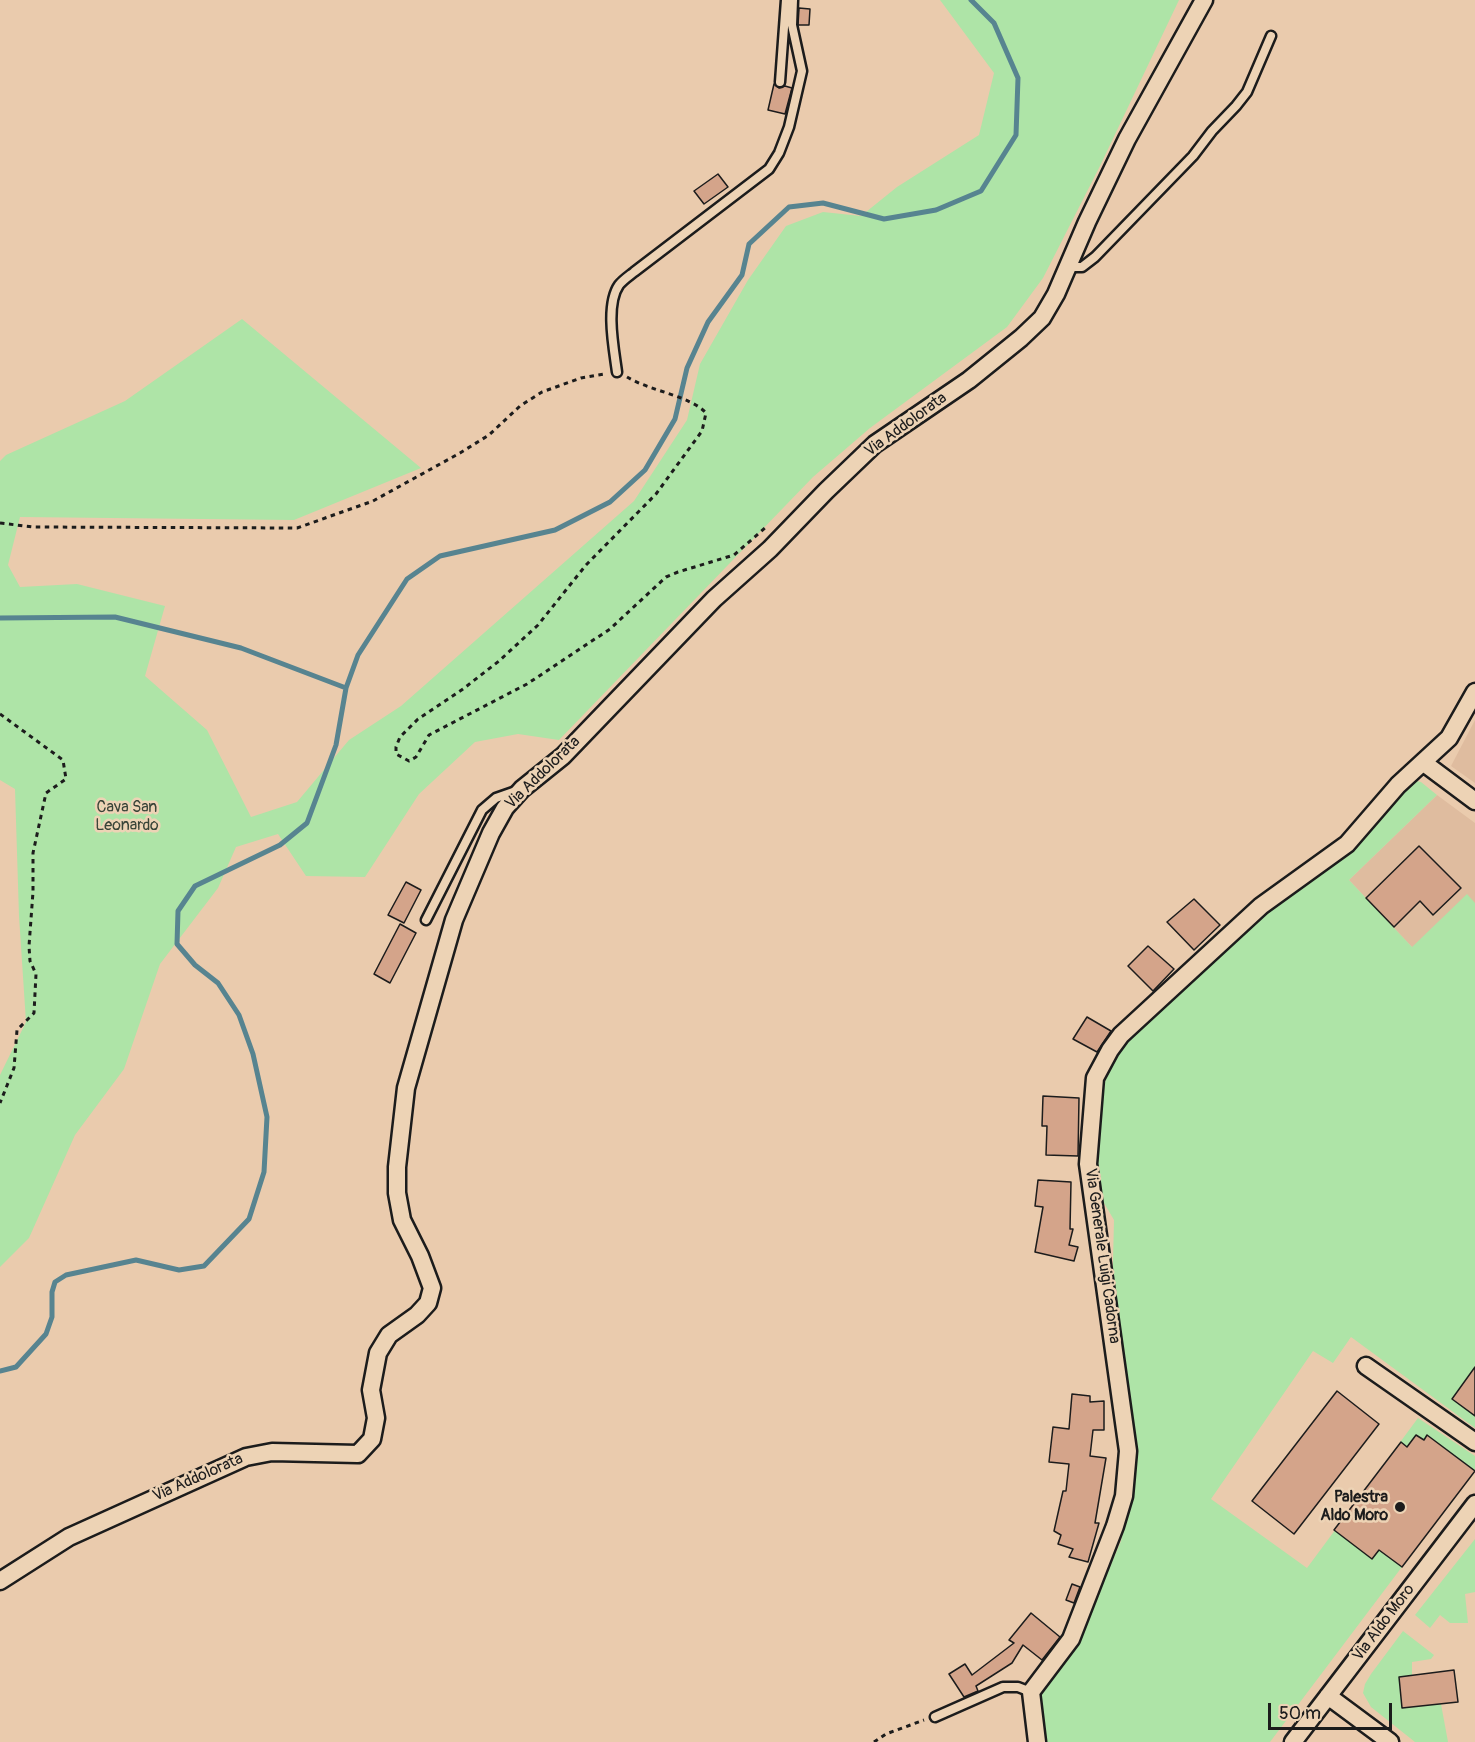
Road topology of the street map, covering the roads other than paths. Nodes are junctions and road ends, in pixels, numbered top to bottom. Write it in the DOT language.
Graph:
graph roads {
  1 [pos="786,0"];
  2 [pos="793,0"];
  3 [pos="1204,0"];
  4 [pos="1271,36"];
  5 [pos="780,82"];
  6 [pos="1069,267"];
  7 [pos="617,372"];
  8 [pos="1475,692"];
  9 [pos="1424,763"];
  10 [pos="522,789"];
  11 [pos="1475,801"];
  12 [pos="426,920"];
  13 [pos="1366,1366"];
  14 [pos="1475,1442"];
  15 [pos="1475,1504"];
  16 [pos="0,1581"];
  17 [pos="1031,1692"];
  18 [pos="1329,1696"];
  19 [pos="935,1717"];
  20 [pos="1037,1742"];
  21 [pos="1293,1742"];
  22 [pos="1390,1742"];
  1 -- 5 [label="lane"];
  2 -- 7 [label="lane"];
  3 -- 6 [label="street, Via Addolorata"];
  4 -- 6 [label="lane"];
  6 -- 10 [label="street, Via Addolorata"];
  8 -- 9 [label="street, Via Generale Luigi Cadorna"];
  9 -- 11 [label="street"];
  9 -- 17 [label="street, Via Generale Luigi Cadorna"];
  10 -- 12 [label="lane"];
  10 -- 16 [label="street, Via Addolorata"];
  13 -- 14 [label="street"];
  15 -- 18 [label="street, Via Aldo Moro"];
  17 -- 19 [label="lane"];
  17 -- 20 [label="street"];
  18 -- 21 [label="street, Via Aldo Moro"];
  18 -- 22 [label="street"];
}
